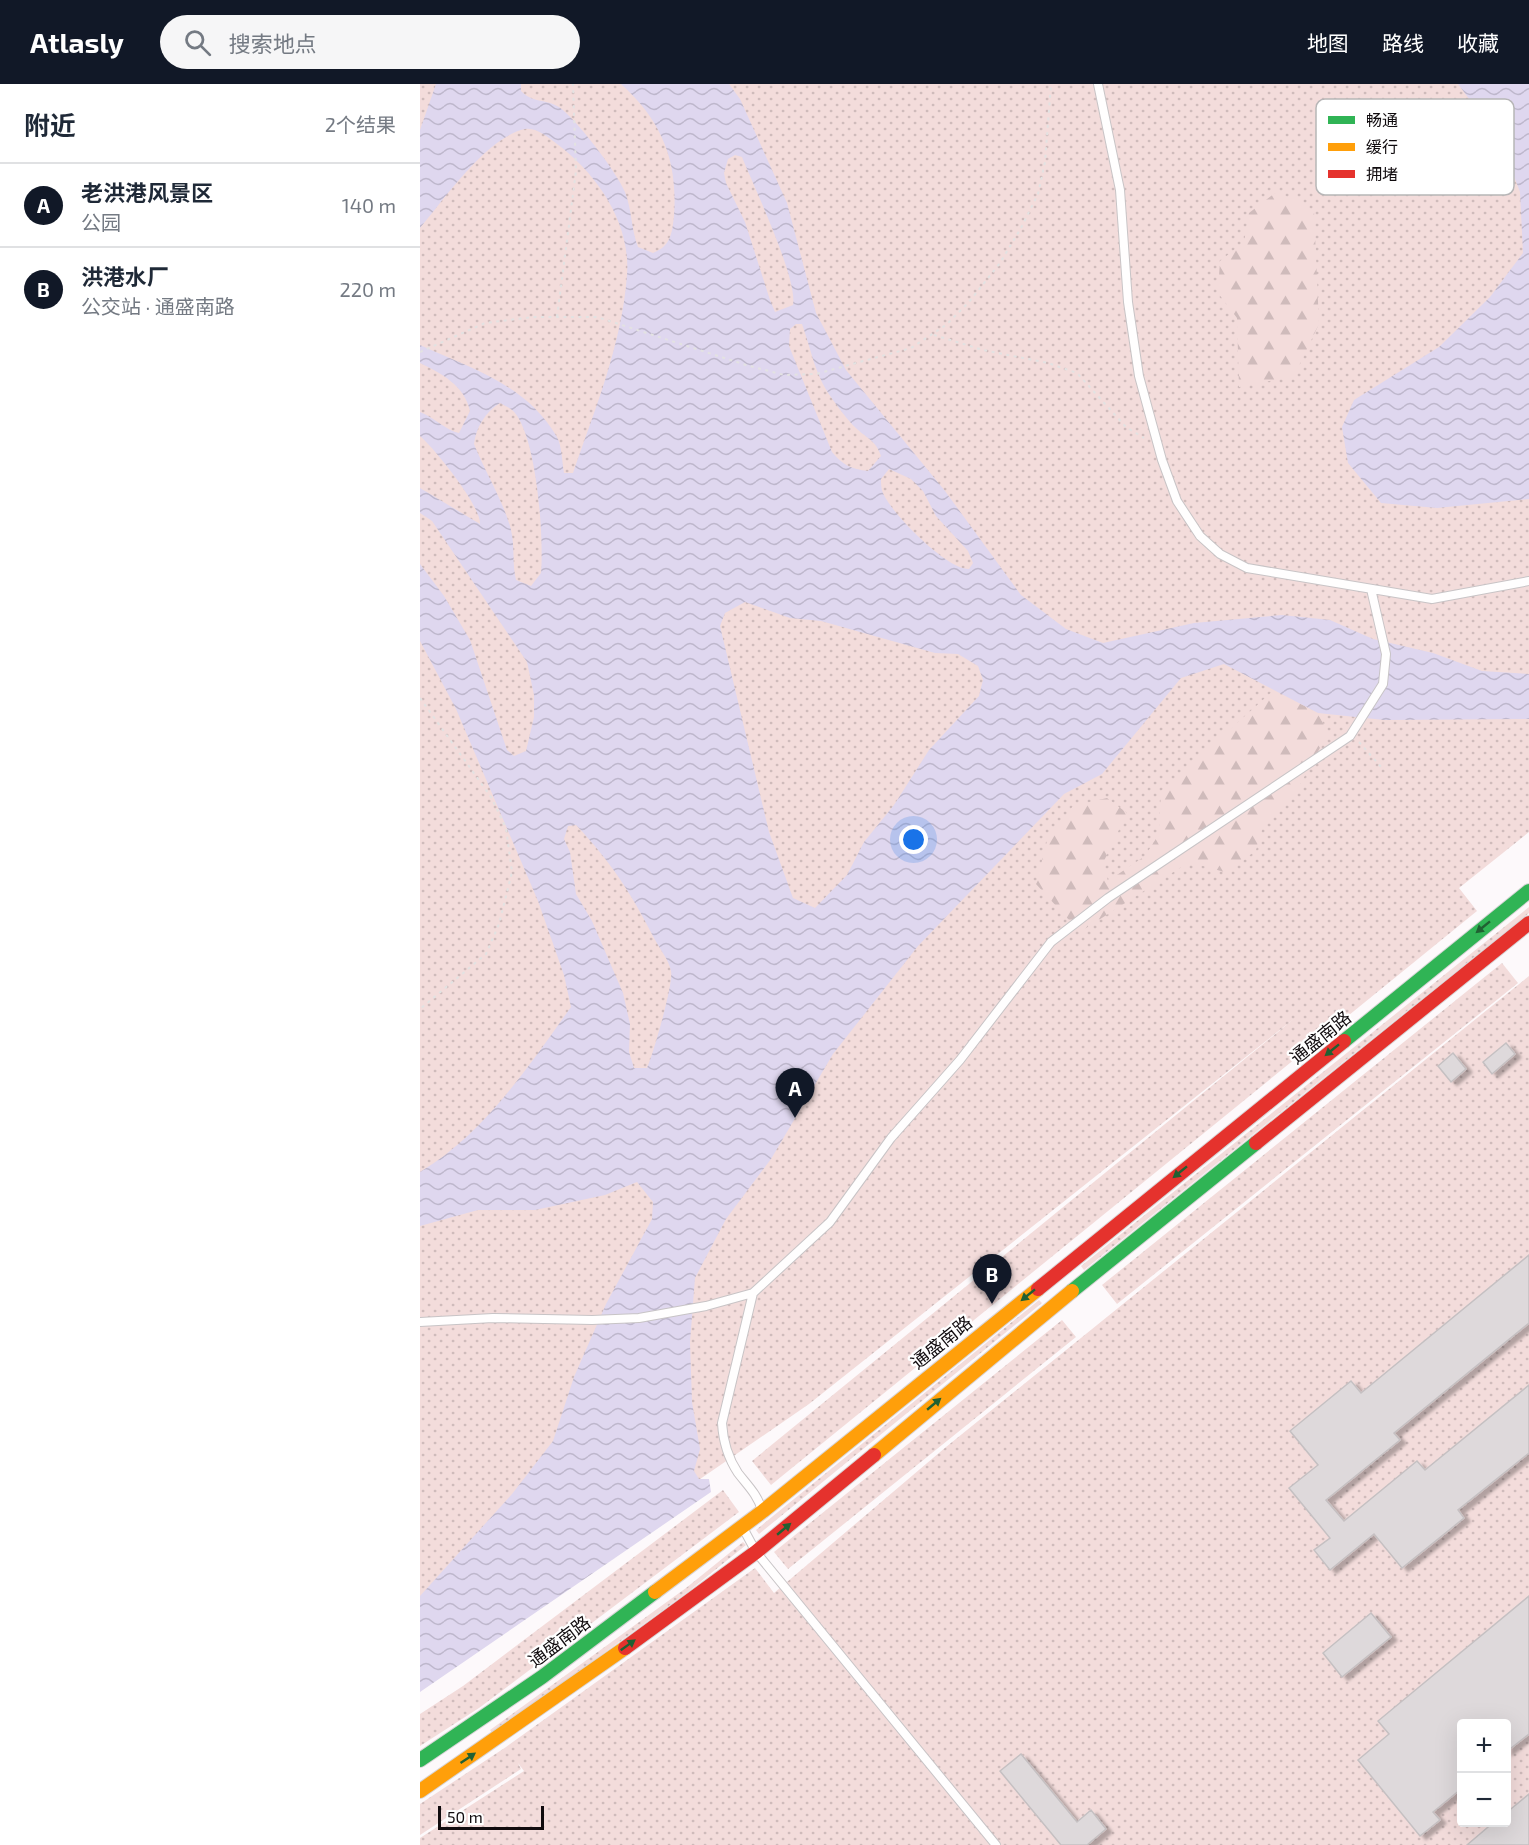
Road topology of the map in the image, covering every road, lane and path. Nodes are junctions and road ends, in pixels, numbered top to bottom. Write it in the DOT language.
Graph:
graph roads {
  1 [pos="573,84"];
  2 [pos="1051,84"];
  3 [pos="1098,84"];
  4 [pos="557,318"];
  5 [pos="934,334"];
  6 [pos="420,352"];
  7 [pos="1157,445"];
  8 [pos="1529,581"];
  9 [pos="1371,589"];
  10 [pos="420,698"];
  11 [pos="1350,736"];
  12 [pos="1382,768"];
  13 [pos="1529,891"];
  14 [pos="1529,923"];
  15 [pos="420,1010"];
  16 [pos="753,1293"];
  17 [pos="420,1322"];
  18 [pos="763,1511"];
  19 [pos="743,1526"];
  20 [pos="756,1552"];
  21 [pos="420,1760"];
  22 [pos="420,1791"];
  23 [pos="996,1845"];
  1 -- 4 [label="path"];
  2 -- 5 [label="path"];
  3 -- 7 [label="lane"];
  4 -- 5 [label="path"];
  4 -- 6 [label="path"];
  5 -- 7 [label="path"];
  7 -- 9 [label="lane"];
  8 -- 9 [label="lane"];
  9 -- 11 [label="lane"];
  10 -- 15 [label="path"];
  11 -- 12 [label="path"];
  11 -- 16 [label="lane"];
  13 -- 18 [label="main road, 通盛南路, one-way"];
  20 -- 14 [label="main road, one-way"];
  16 -- 17 [label="lane"];
  16 -- 18 [label="lane"];
  18 -- 19 [label="main road, 通盛南路"];
  19 -- 20 [label="lane"];
  19 -- 21 [label="main road, 通盛南路"];
  22 -- 20 [label="main road, one-way"];
  20 -- 23 [label="lane"];
}
